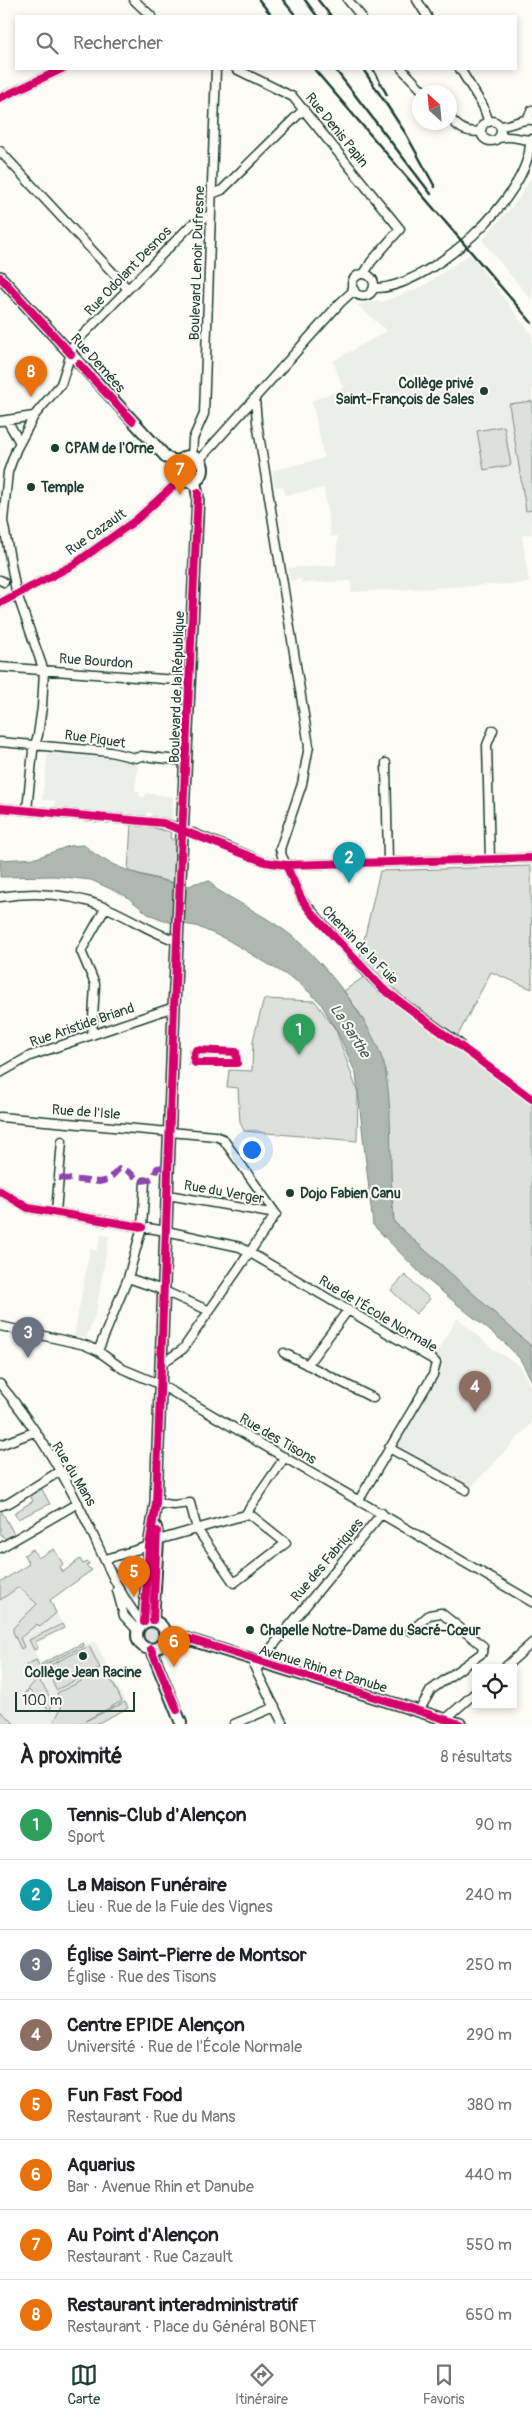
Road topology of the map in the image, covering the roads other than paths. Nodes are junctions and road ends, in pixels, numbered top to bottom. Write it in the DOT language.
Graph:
graph roads {
  1 [pos="134,0"];
  2 [pos="348,0"];
  3 [pos="417,0"];
  4 [pos="150,15"];
  5 [pos="360,15"];
  6 [pos="426,15"];
  7 [pos="60,70"];
  8 [pos="216,70"];
  9 [pos="238,70"];
  10 [pos="403,70"];
  11 [pos="461,70"];
  12 [pos="417,85"];
  13 [pos="0,98"];
  14 [pos="304,109"];
  15 [pos="532,110"];
  16 [pos="526,121"];
  17 [pos="489,122"];
  18 [pos="457,126"];
  19 [pos="500,126"];
  20 [pos="481,131"];
  21 [pos="520,136"];
  22 [pos="499,138"];
  23 [pos="531,140"];
  24 [pos="0,151"];
  25 [pos="212,194"];
  26 [pos="211,214"];
  27 [pos="364,274"];
  28 [pos="0,278"];
  29 [pos="374,288"];
  30 [pos="128,289"];
  31 [pos="354,290"];
  32 [pos="71,354"];
  33 [pos="255,398"];
  34 [pos="240,415"];
  35 [pos="34,416"];
  36 [pos="4,422"];
  37 [pos="257,422"];
  38 [pos="19,441"];
  39 [pos="196,457"];
  40 [pos="179,462"];
  41 [pos="181,479"];
  42 [pos="195,482"];
  43 [pos="1,523"];
  44 [pos="0,546"];
  45 [pos="9,553"];
  46 [pos="18,594"];
  47 [pos="0,603"];
  48 [pos="0,667"];
  49 [pos="44,671"];
  50 [pos="190,681"];
  51 [pos="493,730"];
  52 [pos="0,742"];
  53 [pos="36,745"];
  54 [pos="187,761"];
  55 [pos="386,763"];
  56 [pos="0,808"];
  57 [pos="27,810"];
  58 [pos="176,827"];
  59 [pos="192,833"];
  60 [pos="532,858"];
  61 [pos="490,859"];
  62 [pos="388,862"];
  63 [pos="286,865"];
  64 [pos="0,897"];
  65 [pos="106,907"];
  66 [pos="177,941"];
  67 [pos="174,1007"];
  68 [pos="92,1035"];
  69 [pos="460,1044"];
  70 [pos="0,1073"];
  71 [pos="0,1118"];
  72 [pos="171,1131"];
  73 [pos="62,1141"];
  74 [pos="146,1182"];
  75 [pos="0,1191"];
  76 [pos="168,1195"];
  77 [pos="56,1212"];
  78 [pos="276,1214"];
  79 [pos="142,1227"];
  80 [pos="166,1231"];
  81 [pos="249,1252"];
  82 [pos="128,1278"];
  83 [pos="165,1292"];
  84 [pos="348,1310"];
  85 [pos="210,1311"];
  86 [pos="0,1326"];
  87 [pos="98,1351"];
  88 [pos="284,1353"];
  89 [pos="161,1364"];
  90 [pos="307,1365"];
  91 [pos="0,1384"];
  92 [pos="159,1384"];
  93 [pos="373,1398"];
  94 [pos="34,1432"];
  95 [pos="0,1445"];
  96 [pos="389,1448"];
  97 [pos="284,1457"];
  98 [pos="60,1471"];
  99 [pos="466,1490"];
  100 [pos="359,1500"];
  101 [pos="78,1503"];
  102 [pos="156,1503"];
  103 [pos="0,1506"];
  104 [pos="247,1512"];
  105 [pos="382,1514"];
  106 [pos="155,1518"];
  107 [pos="197,1529"];
  108 [pos="158,1540"];
  109 [pos="148,1546"];
  110 [pos="0,1548"];
  111 [pos="106,1559"];
  112 [pos="532,1602"];
  113 [pos="144,1624"];
  114 [pos="411,1631"];
  115 [pos="165,1632"];
  116 [pos="532,1644"];
  117 [pos="151,1649"];
  118 [pos="256,1664"];
  119 [pos="509,1664"];
  120 [pos="472,1696"];
  121 [pos="275,1707"];
  122 [pos="419,1711"];
  123 [pos="442,1722"];
  124 [pos="182,1724"];
  125 [pos="234,1724"];
  126 [pos="284,1724"];
  127 [pos="460,1724"];
  1 -- 4 [label="street"];
  2 -- 5 [label="street"];
  3 -- 6 [label="street"];
  7 -- 13 [label="street"];
  8 -- 25 [label="street, Boulevard Lenoir Dufresne"];
  9 -- 14 [label="street, Rue Denis Papin"];
  10 -- 12 [label="street"];
  11 -- 17 [label="street"];
  14 -- 25 [label="street"];
  14 -- 27 [label="street, Rue Denis Papin"];
  15 -- 16 [label="street"];
  16 -- 19 [label="street"];
  16 -- 21 [label="street"];
  17 -- 19 [label="street"];
  17 -- 20 [label="street"];
  18 -- 20 [label="street"];
  19 -- 22 [label="street"];
  20 -- 22 [label="street"];
  21 -- 22 [label="street"];
  21 -- 23 [label="street"];
  23 -- 29 [label="street"];
  24 -- 30 [label="street"];
  25 -- 26 [label="street, Boulevard Lenoir Dufresne"];
  26 -- 30 [label="street, Rue Odolant Desnos"];
  26 -- 39 [label="street, Boulevard Lenoir Dufresne"];
  27 -- 29 [label="street"];
  27 -- 31 [label="street"];
  28 -- 32 [label="main road, Rue Demées"];
  29 -- 31 [label="street"];
  30 -- 32 [label="street, Rue Odolant Desnos"];
  31 -- 33 [label="street"];
  32 -- 35 [label="street, Rue Odolant Desnos"];
  32 -- 40 [label="main road, Rue Demées"];
  33 -- 34 [label="street"];
  33 -- 37 [label="street, Chemin de la Fuie"];
  34 -- 37 [label="street"];
  34 -- 39 [label="street"];
  35 -- 36 [label="street"];
  35 -- 38 [label="street, Rue Odolant Desnos"];
  36 -- 38 [label="street"];
  37 -- 63 [label="street, Chemin de la Fuie"];
  38 -- 43 [label="street, Rue Odolant Desnos"];
  39 -- 40 [label="main road"];
  39 -- 42 [label="main road"];
  40 -- 41 [label="main road"];
  41 -- 42 [label="main road"];
  41 -- 46 [label="street, Rue Cazault"];
  42 -- 50 [label="main road, Boulevard de la République"];
  43 -- 45 [label="street, Rue Odolant Desnos"];
  44 -- 45 [label="street"];
  45 -- 46 [label="street, Rue Odolant Desnos"];
  46 -- 47 [label="street, Rue Cazault"];
  46 -- 49 [label="street, Rue Odolant Desnos"];
  48 -- 49 [label="street, Rue Bourdon"];
  49 -- 50 [label="street, Rue Bourdon"];
  49 -- 53 [label="street"];
  50 -- 54 [label="main road, Boulevard de la République"];
  51 -- 61 [label="street"];
  52 -- 53 [label="street, Rue Piquet"];
  53 -- 54 [label="street, Rue Piquet"];
  53 -- 57 [label="street"];
  54 -- 66 [label="main road, Boulevard de la République"];
  55 -- 62 [label="street"];
  56 -- 57 [label="street"];
  57 -- 58 [label="street"];
  59 -- 63 [label="street"];
  60 -- 61 [label="street"];
  61 -- 62 [label="street"];
  62 -- 63 [label="street"];
  63 -- 69 [label="street, Chemin de la Fuie"];
  64 -- 65 [label="street"];
  65 -- 66 [label="street"];
  65 -- 68 [label="street"];
  66 -- 67 [label="main road"];
  67 -- 68 [label="street, Rue Aristide Briand"];
  67 -- 72 [label="main road"];
  68 -- 70 [label="street, Rue Aristide Briand"];
  71 -- 72 [label="street, Rue de l'Isle"];
  72 -- 76 [label="main road"];
  72 -- 78 [label="street, Rue de l'Isle"];
  73 -- 77 [label="street"];
  74 -- 79 [label="street"];
  75 -- 77 [label="street, Rue de l'École Normale"];
  76 -- 78 [label="street, Rue du Verger"];
  76 -- 80 [label="main road"];
  77 -- 79 [label="street, Rue de l'École Normale"];
  78 -- 81 [label="street"];
  79 -- 80 [label="street, Rue de l'École Normale"];
  79 -- 82 [label="street"];
  80 -- 81 [label="street, Rue de l'École Normale"];
  80 -- 83 [label="main road"];
  81 -- 84 [label="street, Rue de l'École Normale"];
  81 -- 85 [label="street"];
  82 -- 83 [label="street"];
  82 -- 87 [label="street"];
  83 -- 85 [label="street"];
  83 -- 89 [label="main road"];
  84 -- 90 [label="street"];
  84 -- 96 [label="street, Rue de l'École Normale"];
  85 -- 89 [label="street"];
  86 -- 87 [label="street, Rue des Tisons"];
  87 -- 92 [label="street, Rue des Tisons"];
  88 -- 90 [label="street"];
  89 -- 92 [label="main road"];
  90 -- 93 [label="street"];
  91 -- 94 [label="street, Rue du Mans"];
  92 -- 97 [label="street, Rue des Tisons"];
  92 -- 102 [label="main road"];
  94 -- 95 [label="street"];
  94 -- 98 [label="street, Rue du Mans"];
  96 -- 99 [label="street"];
  96 -- 100 [label="street, Rue de l'École Normale"];
  97 -- 100 [label="street, Rue des Tisons"];
  97 -- 104 [label="street"];
  98 -- 101 [label="street, Rue du Mans"];
  98 -- 103 [label="street"];
  100 -- 105 [label="street, Rue des Tisons"];
  101 -- 110 [label="street"];
  101 -- 111 [label="street, Rue du Mans"];
  102 -- 106 [label="main road"];
  102 -- 107 [label="street"];
  104 -- 107 [label="street"];
  104 -- 107 [label="street"];
  105 -- 112 [label="street, Rue des Tisons"];
  105 -- 118 [label="street, Rue des Fabriques"];
  106 -- 108 [label="main road"];
  106 -- 109 [label="main road"];
  107 -- 108 [label="street"];
  108 -- 113 [label="main road"];
  109 -- 111 [label="street"];
  109 -- 113 [label="main road"];
  111 -- 113 [label="street, Rue du Mans"];
  113 -- 115 [label="main road"];
  113 -- 117 [label="main road"];
  114 -- 122 [label="street"];
  115 -- 117 [label="main road"];
  115 -- 118 [label="main road, Avenue Rhin et Danube"];
  116 -- 119 [label="street"];
  117 -- 124 [label="main road"];
  118 -- 121 [label="street"];
  118 -- 122 [label="main road, Avenue Rhin et Danube"];
  120 -- 123 [label="street"];
  121 -- 125 [label="street"];
  121 -- 126 [label="street"];
  122 -- 123 [label="main road, Avenue Rhin et Danube"];
  123 -- 127 [label="main road, Avenue Rhin et Danube"];
}
